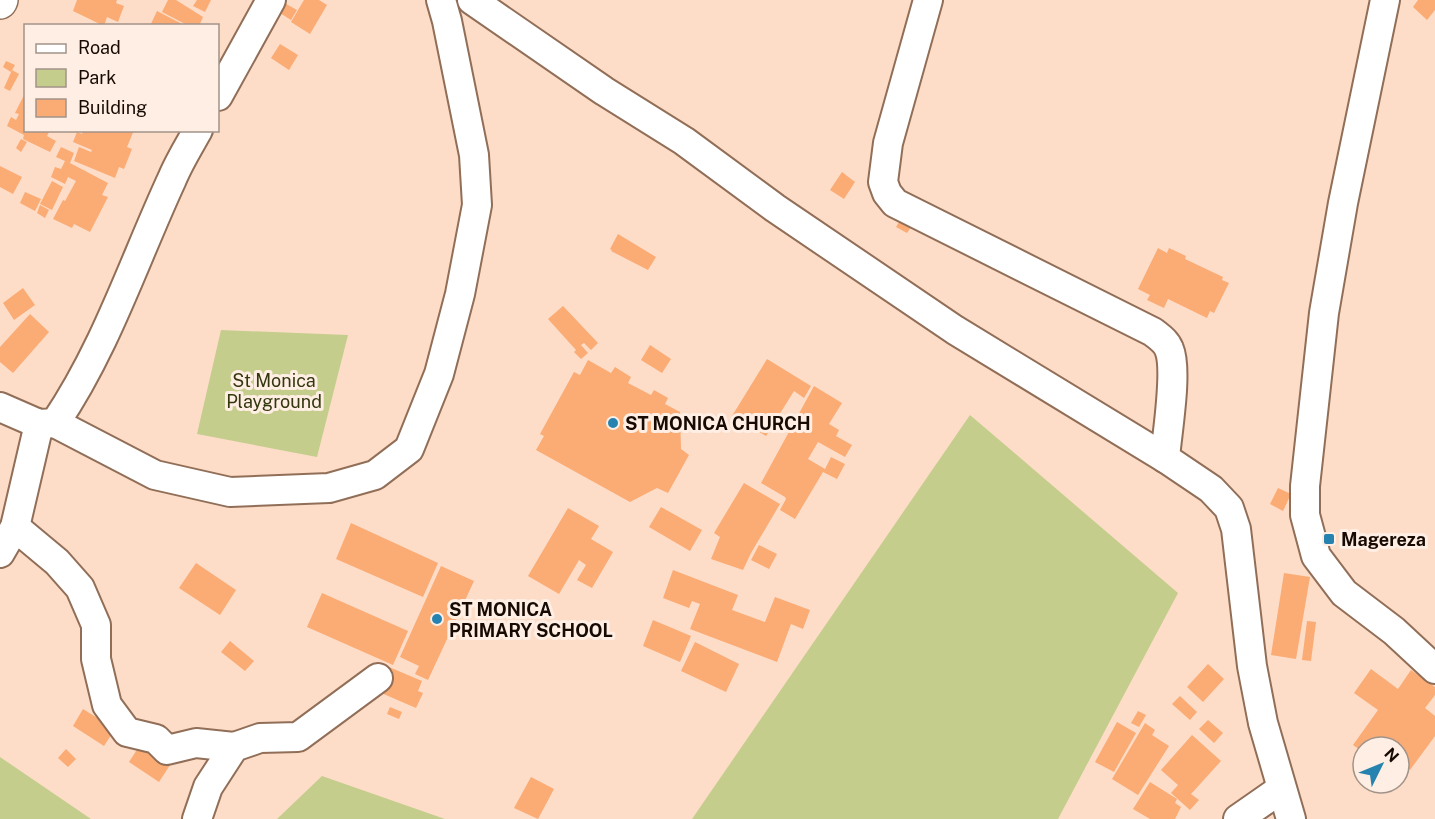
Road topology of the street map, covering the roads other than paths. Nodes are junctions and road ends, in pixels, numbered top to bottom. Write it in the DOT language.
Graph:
graph roads {
  1 [pos="271,0"];
  2 [pos="441,0"];
  3 [pos="472,0"];
  4 [pos="928,0"];
  5 [pos="1385,0"];
  6 [pos="219,94"];
  7 [pos="197,132"];
  8 [pos="0,407"];
  9 [pos="47,423"];
  10 [pos="1165,458"];
  11 [pos="15,527"];
  12 [pos="0,553"];
  13 [pos="1435,669"];
  14 [pos="378,678"];
  15 [pos="234,747"];
  16 [pos="1281,789"];
  17 [pos="197,819"];
  18 [pos="1238,819"];
  19 [pos="1291,819"];
  1 -- 6 [label="street"];
  2 -- 9 [label="street"];
  3 -- 10 [label="street"];
  4 -- 10 [label="street"];
  5 -- 13 [label="street"];
  7 -- 9 [label="street"];
  8 -- 9 [label="street"];
  9 -- 11 [label="street"];
  10 -- 16 [label="street"];
  11 -- 12 [label="street"];
  11 -- 15 [label="street"];
  14 -- 15 [label="street"];
  15 -- 17 [label="street"];
  16 -- 18 [label="street"];
  16 -- 19 [label="street"];
}
